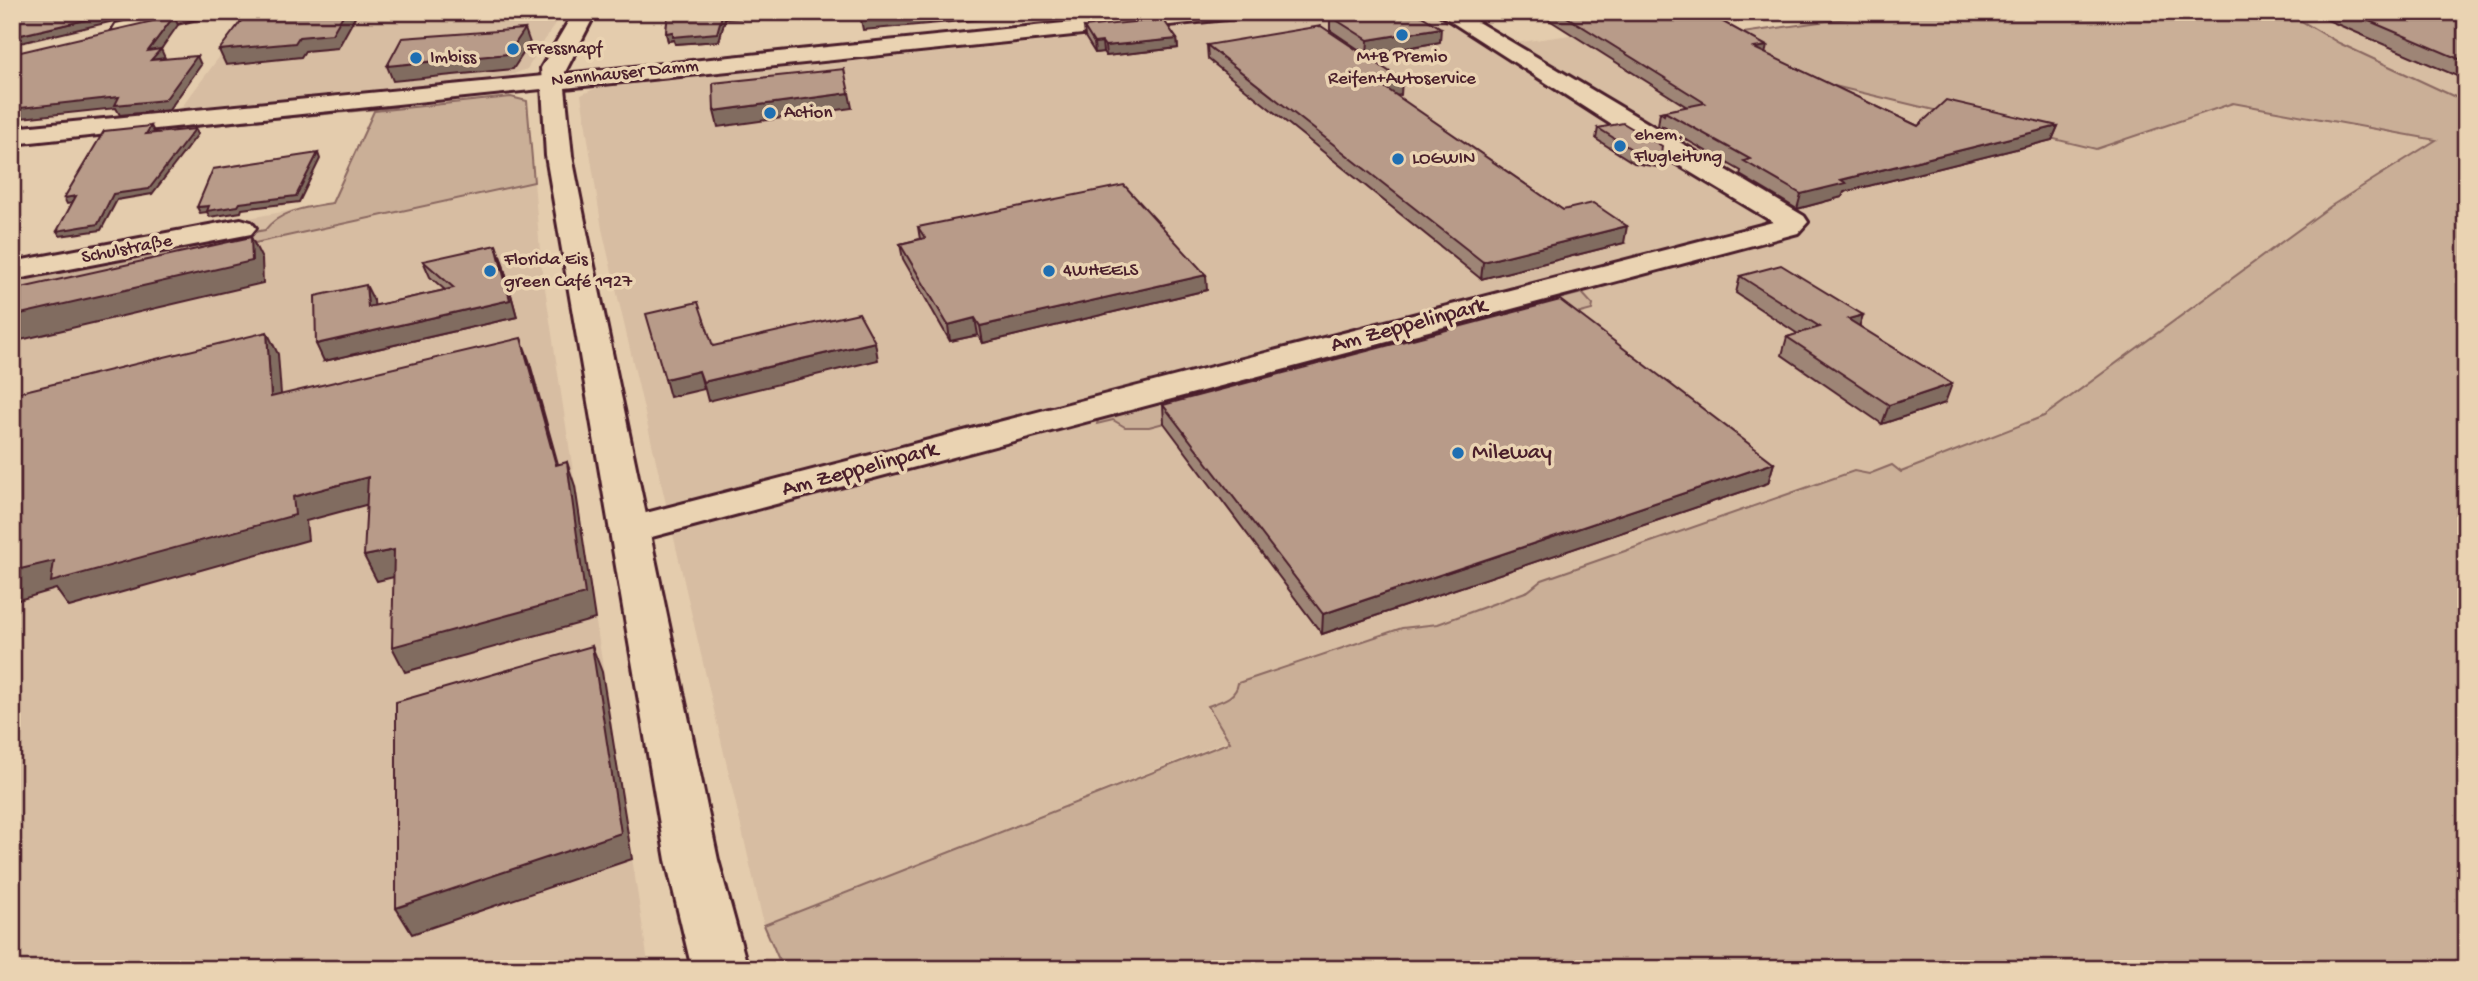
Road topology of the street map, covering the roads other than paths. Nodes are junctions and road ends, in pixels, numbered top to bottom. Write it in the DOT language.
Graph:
graph roads {
  1 [pos="193,12"];
  2 [pos="585,12"];
  3 [pos="1237,12"];
  4 [pos="1446,12"];
  5 [pos="101,34"];
  6 [pos="552,82"];
  7 [pos="12,136"];
  8 [pos="241,228"];
  9 [pos="12,271"];
  10 [pos="629,530"];
  11 [pos="720,969"];
  1 -- 5 [label="street"];
  2 -- 6 [label="street"];
  3 -- 6 [label="street, Nennhauser Damm"];
  4 -- 10 [label="street, Am Zeppelinpark"];
  6 -- 7 [label="street, Nennhauser Damm"];
  6 -- 10 [label="street"];
  8 -- 9 [label="street, Schulstraße"];
  10 -- 11 [label="street"];
}
